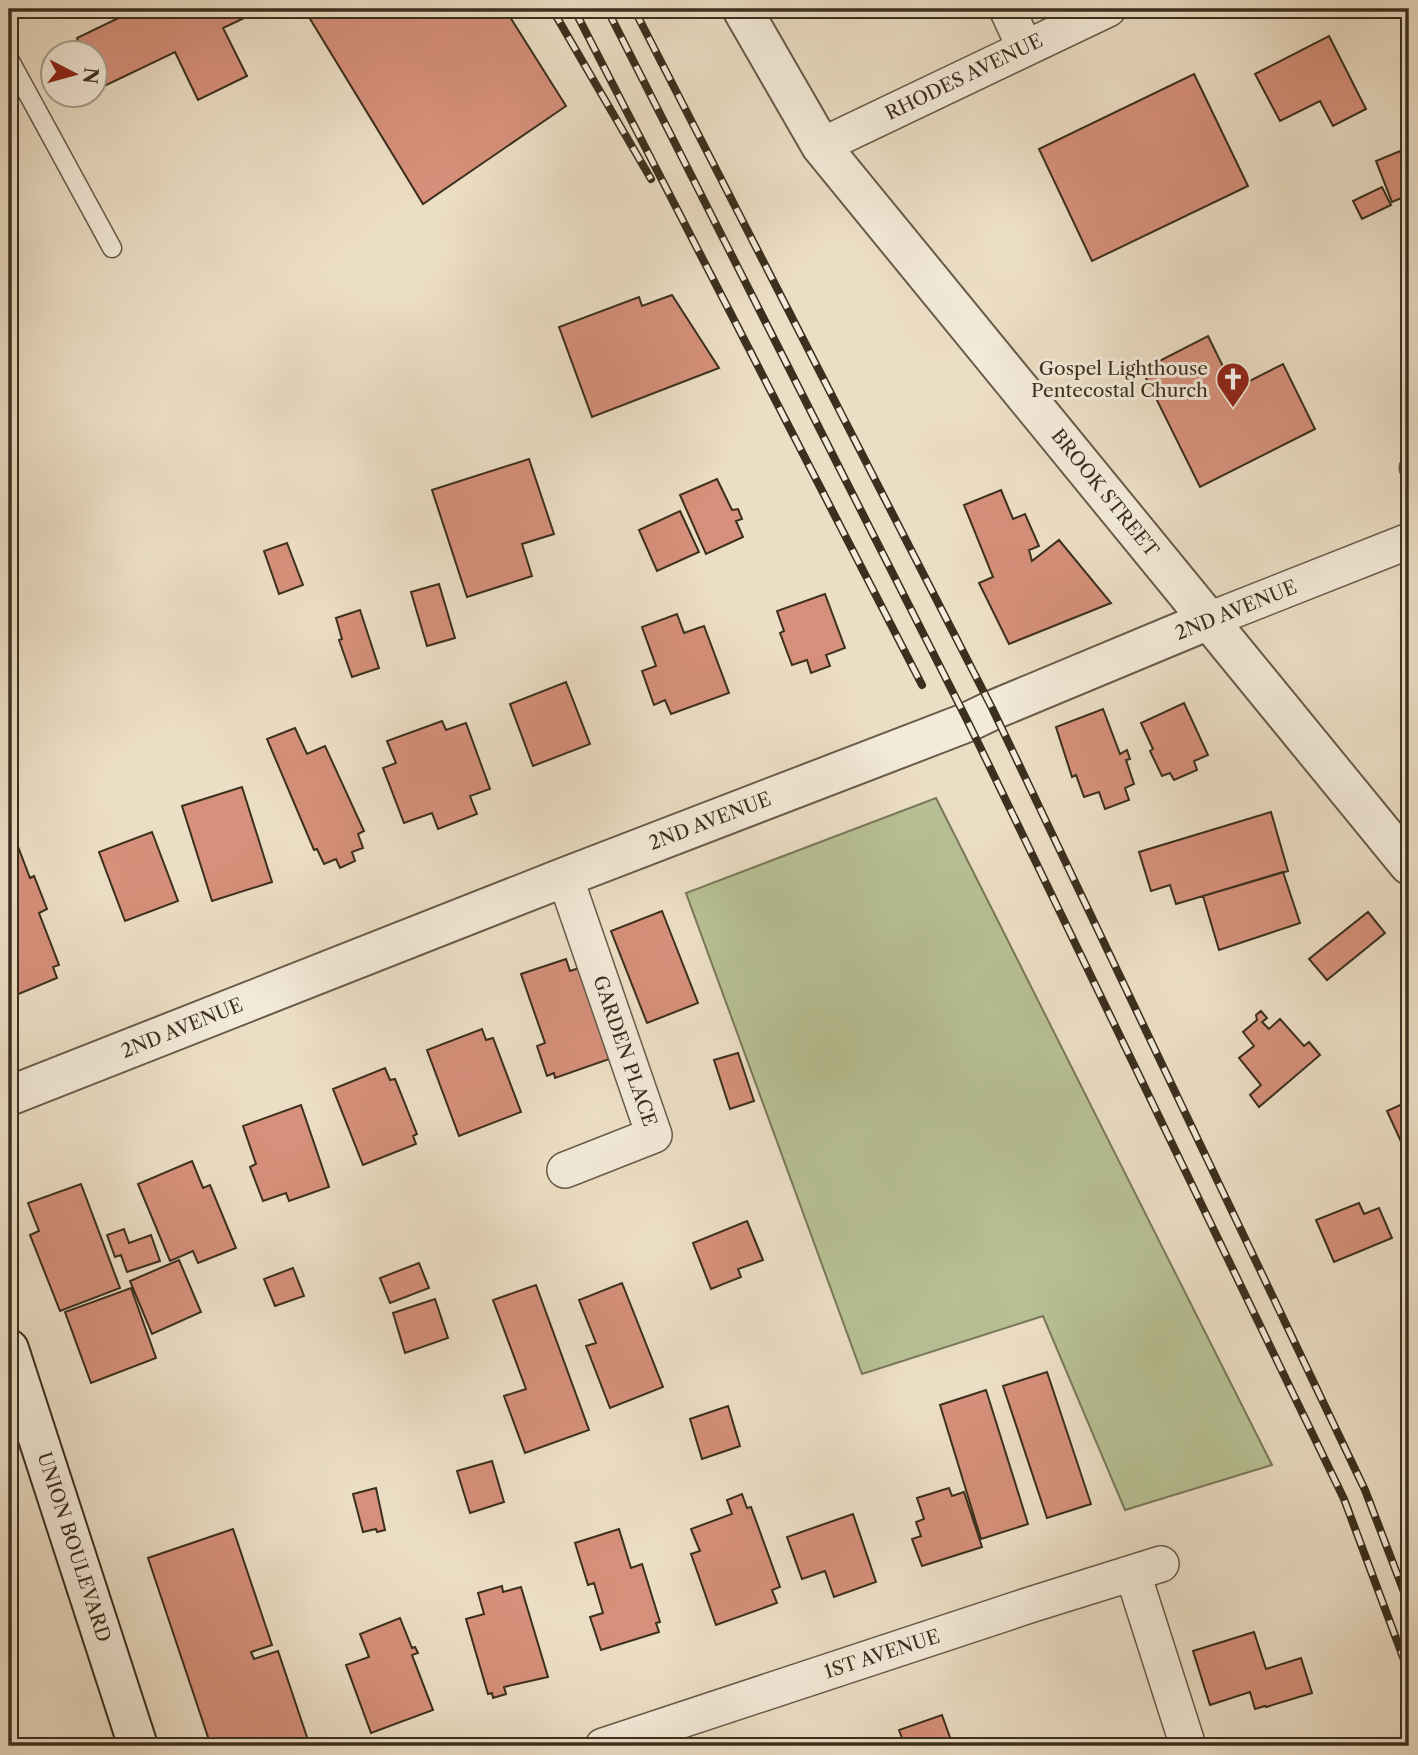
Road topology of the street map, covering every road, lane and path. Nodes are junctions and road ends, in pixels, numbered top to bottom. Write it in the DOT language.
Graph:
graph roads {
  1 [pos="742,9"];
  2 [pos="1007,9"];
  3 [pos="1108,9"];
  4 [pos="1025,48"];
  5 [pos="9,59"];
  6 [pos="821,146"];
  7 [pos="112,247"];
  8 [pos="1409,541"];
  9 [pos="1209,620"];
  10 [pos="1409,865"];
  11 [pos="565,877"];
  12 [pos="9,1096"];
  13 [pos="565,1170"];
  14 [pos="9,1349"];
  15 [pos="138,1746"];
  16 [pos="603,1746"];
  17 [pos="1188,1746"];
  1 -- 6 [label="street, BROOK STREET"];
  2 -- 4 [label="street"];
  3 -- 4 [label="street, RHODES AVENUE"];
  4 -- 6 [label="street, RHODES AVENUE"];
  5 -- 7 [label="lane"];
  6 -- 9 [label="street, BROOK STREET"];
  8 -- 9 [label="street, 2ND AVENUE"];
  9 -- 10 [label="street, BROOK STREET"];
  9 -- 11 [label="street, 2ND AVENUE"];
  11 -- 12 [label="street, 2ND AVENUE"];
  11 -- 13 [label="street, GARDEN PLACE"];
  14 -- 15 [label="street, UNION BOULEVARD"];
  16 -- 17 [label="street, 1ST AVENUE"];
}
